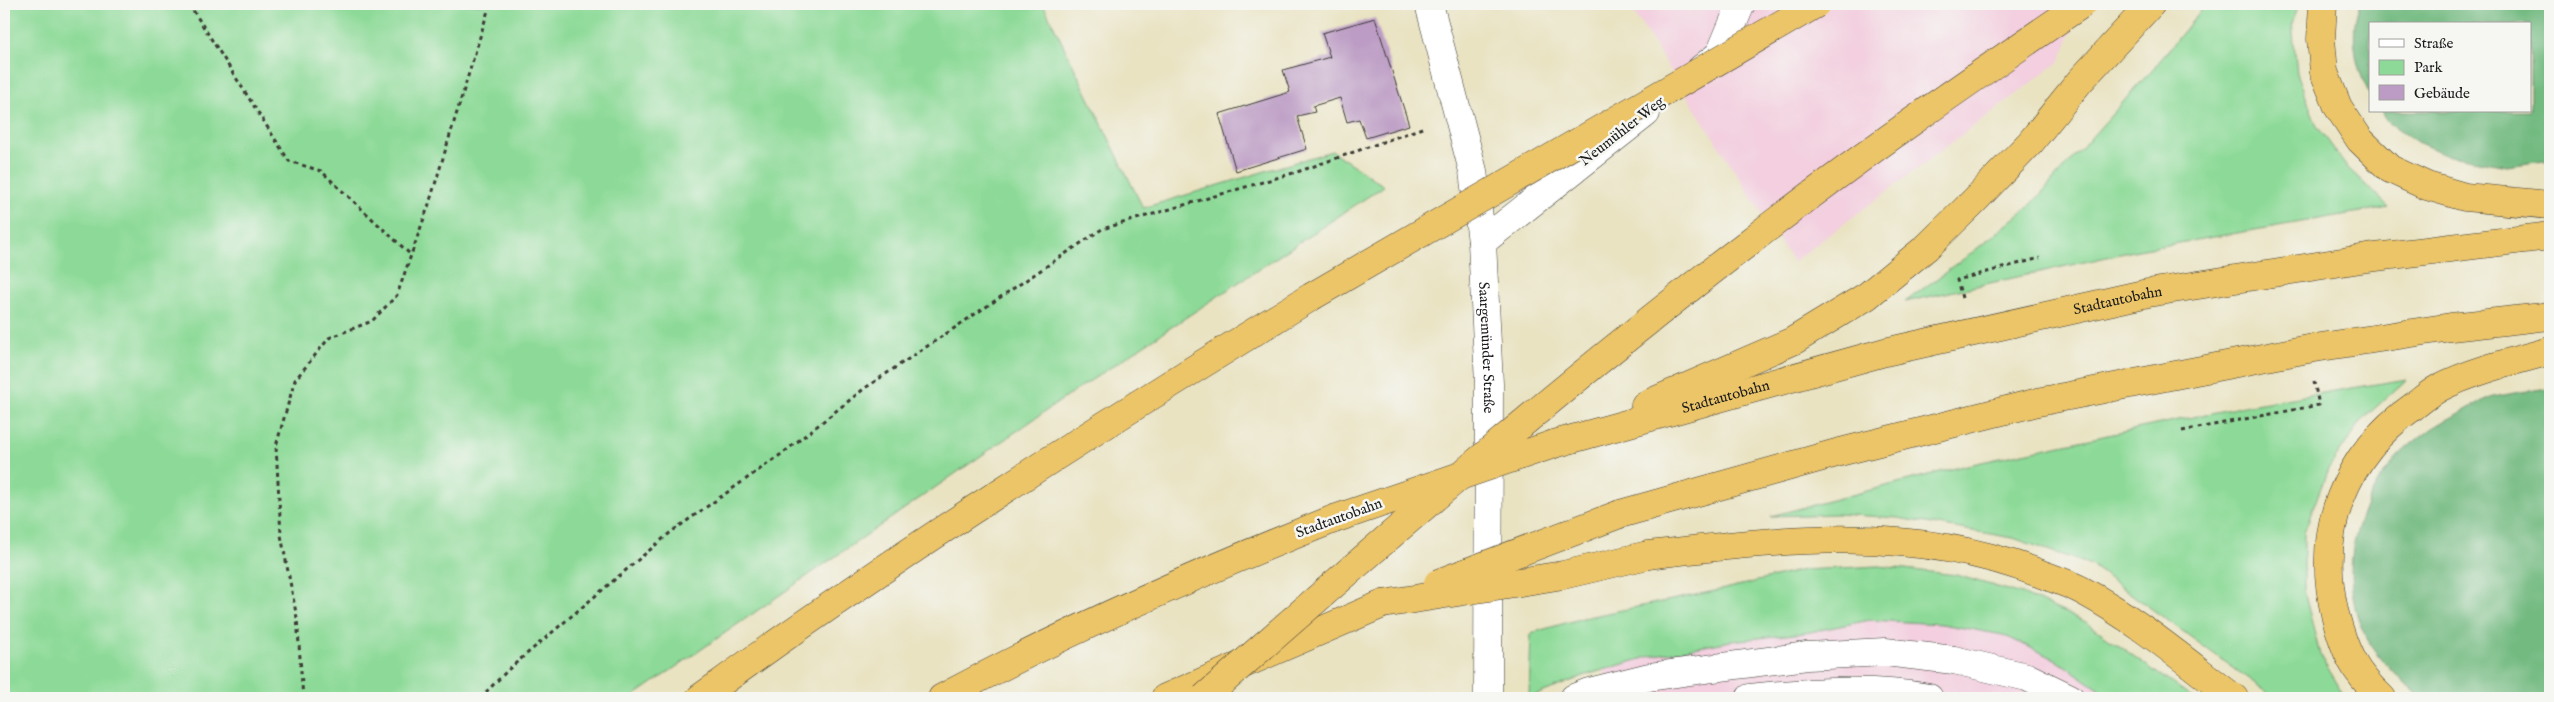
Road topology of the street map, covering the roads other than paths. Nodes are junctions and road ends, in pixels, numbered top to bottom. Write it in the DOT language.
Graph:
graph roads {
  1 [pos="1429,4"];
  2 [pos="1742,4"];
  3 [pos="1816,4"];
  4 [pos="2082,4"];
  5 [pos="2151,4"];
  6 [pos="2323,4"];
  7 [pos="2550,205"];
  8 [pos="2550,236"];
  9 [pos="1482,242"];
  10 [pos="2550,316"];
  11 [pos="2550,351"];
  12 [pos="1554,444"];
  13 [pos="1382,604"];
  14 [pos="1649,688"];
  15 [pos="700,698"];
  16 [pos="942,698"];
  17 [pos="1165,698"];
  18 [pos="1204,698"];
  19 [pos="1488,698"];
  20 [pos="1574,698"];
  21 [pos="1750,698"];
  22 [pos="1929,698"];
  23 [pos="2070,698"];
  24 [pos="2234,698"];
  25 [pos="2382,698"];
  1 -- 9 [label="street, Saargemünder Straße"];
  2 -- 9 [label="street, Neumühler Weg"];
  3 -- 15 [label="highway, bridge"];
  4 -- 18 [label="highway, bridge"];
  5 -- 12 [label="highway"];
  6 -- 7 [label="highway"];
  8 -- 12 [label="highway, Stadtautobahn"];
  9 -- 19 [label="street, Saargemünder Straße"];
  10 -- 13 [label="highway, bridge"];
  11 -- 25 [label="highway"];
  12 -- 16 [label="highway, Stadtautobahn, bridge"];
  13 -- 17 [label="highway"];
  13 -- 24 [label="highway, bridge"];
  14 -- 20 [label="street"];
  14 -- 23 [label="street"];
  21 -- 22 [label="street"];
}
